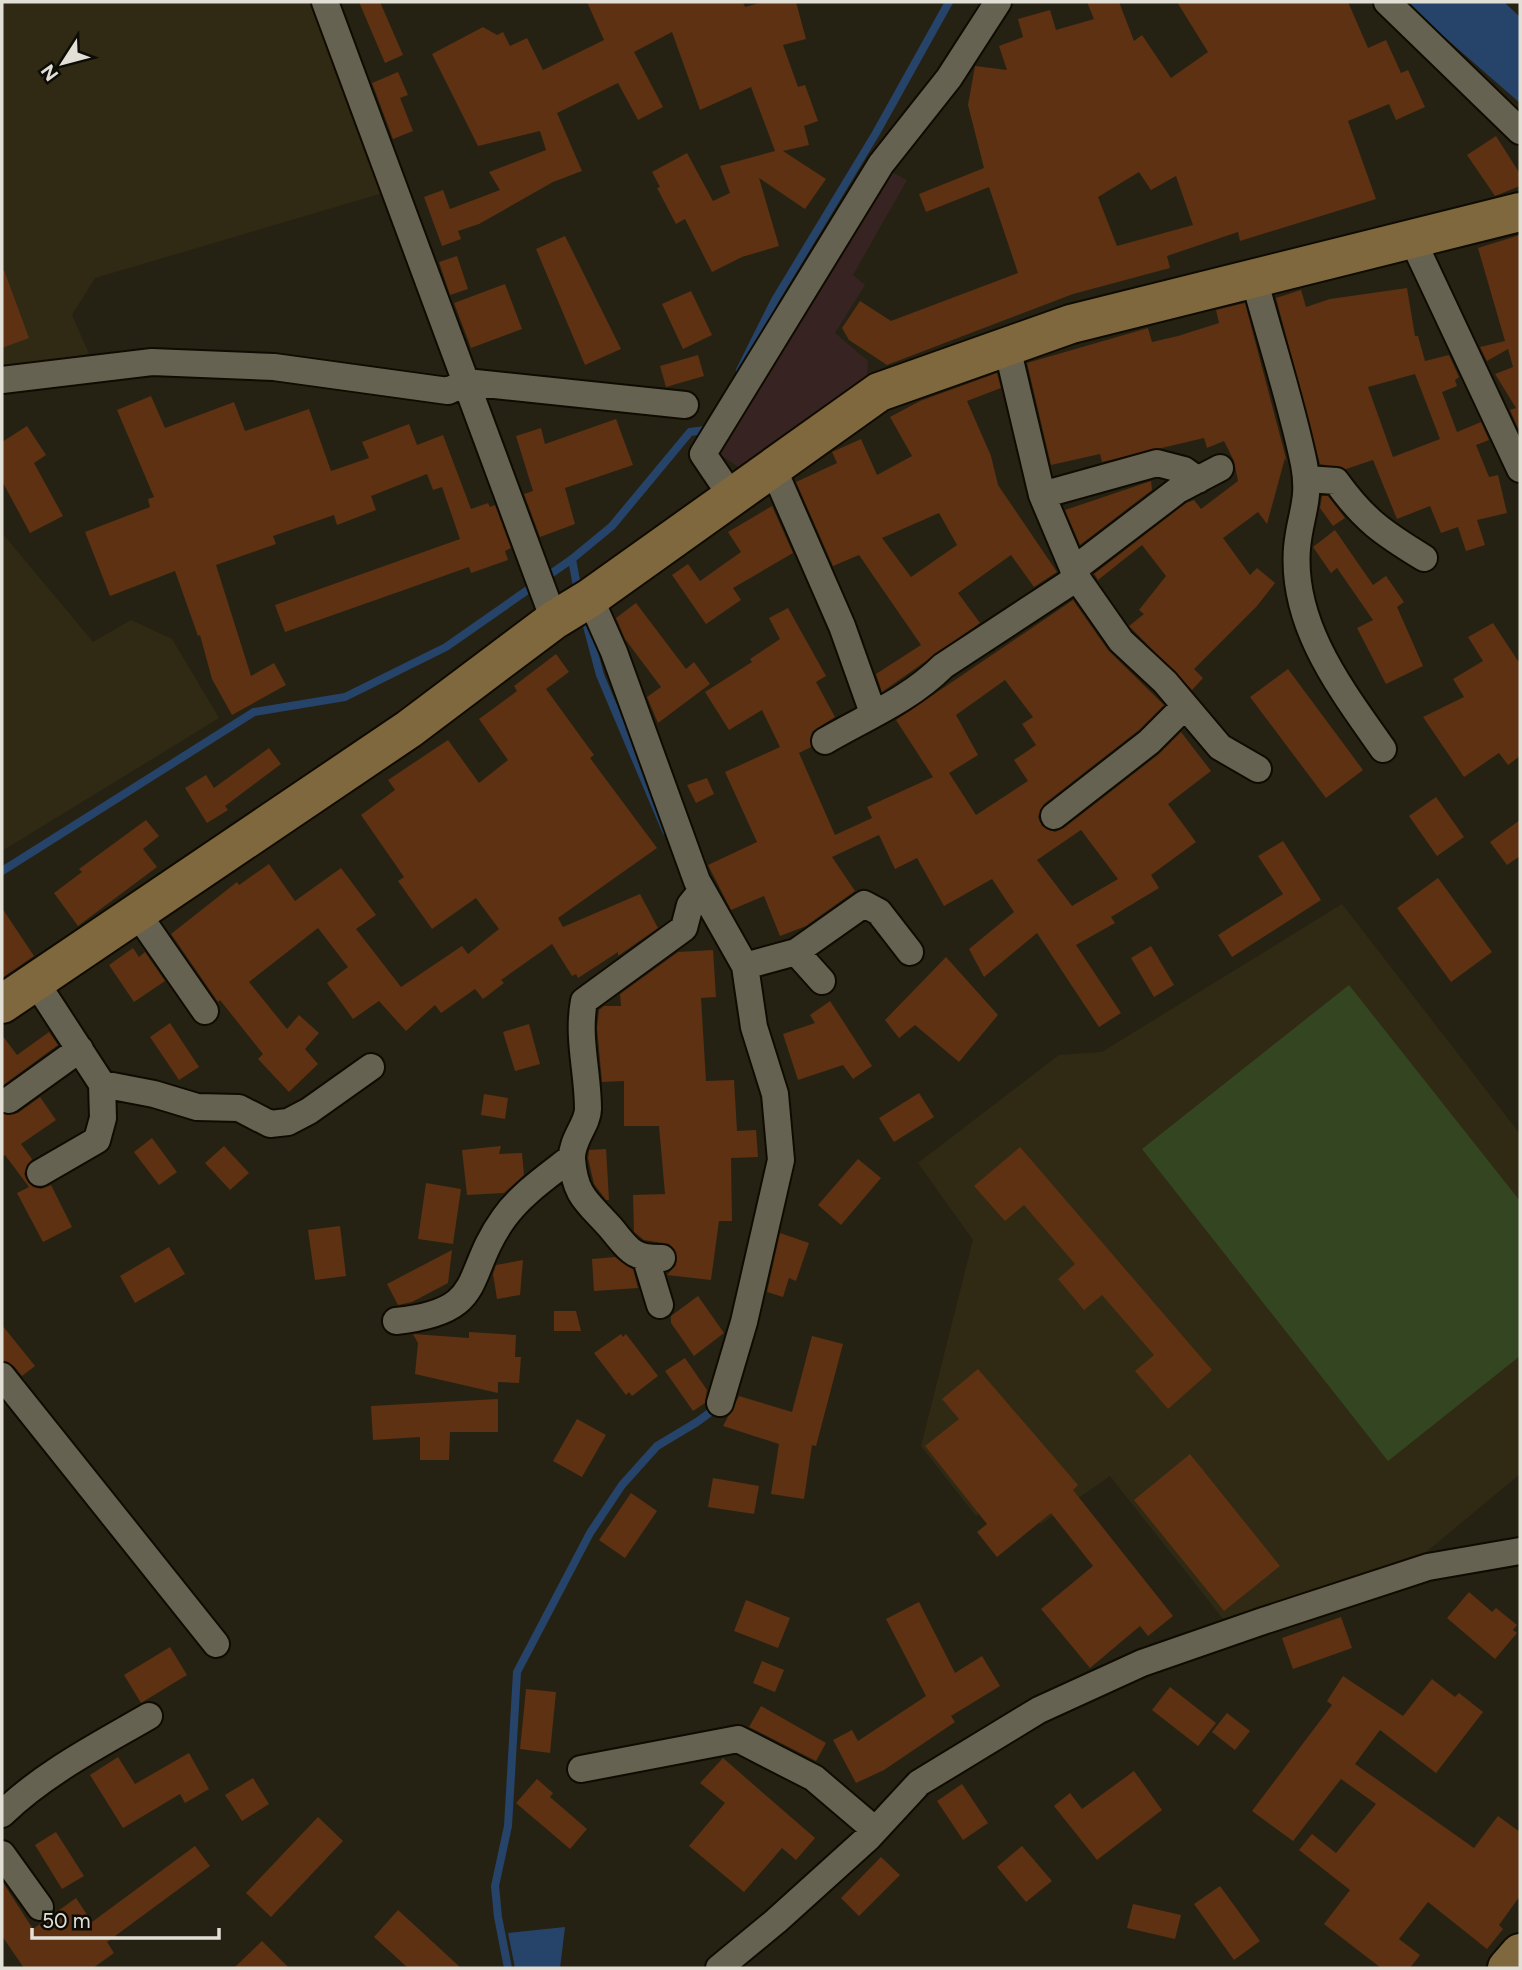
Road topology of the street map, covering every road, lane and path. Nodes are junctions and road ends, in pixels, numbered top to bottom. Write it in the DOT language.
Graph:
graph roads {
  1 [pos="326,2"];
  2 [pos="998,2"];
  3 [pos="1387,2"];
  4 [pos="1520,131"];
  5 [pos="1520,212"];
  6 [pos="1415,237"];
  7 [pos="1254,278"];
  8 [pos="1007,347"];
  9 [pos="2,380"];
  10 [pos="466,382"];
  11 [pos="685,405"];
  12 [pos="773,468"];
  13 [pos="1520,469"];
  14 [pos="1306,478"];
  15 [pos="1042,495"];
  16 [pos="732,497"];
  17 [pos="1424,558"];
  18 [pos="1075,574"];
  19 [pos="571,605"];
  20 [pos="1185,706"];
  21 [pos="873,713"];
  22 [pos="825,741"];
  23 [pos="1383,749"];
  24 [pos="1258,769"];
  25 [pos="1054,816"];
  26 [pos="696,897"];
  27 [pos="137,913"];
  28 [pos="796,952"];
  29 [pos="910,952"];
  30 [pos="745,966"];
  31 [pos="35,981"];
  32 [pos="822,981"];
  33 [pos="2,1004"];
  34 [pos="205,1011"];
  35 [pos="80,1049"];
  36 [pos="371,1067"];
  37 [pos="102,1084"];
  38 [pos="9,1100"];
  39 [pos="572,1157"];
  40 [pos="40,1173"];
  41 [pos="660,1305"];
  42 [pos="396,1321"];
  43 [pos="2,1376"];
  44 [pos="720,1403"];
  45 [pos="1520,1551"];
  46 [pos="216,1644"];
  47 [pos="149,1716"];
  48 [pos="582,1769"];
  49 [pos="2,1814"];
  50 [pos="875,1830"];
  51 [pos="2,1854"];
  52 [pos="40,1907"];
  53 [pos="1520,1954"];
  54 [pos="719,1968"];
  55 [pos="1507,1968"];
  1 -- 10 [label="street"];
  2 -- 16 [label="street"];
  3 -- 4 [label="street"];
  5 -- 6 [label="street"];
  6 -- 7 [label="street"];
  6 -- 13 [label="street"];
  7 -- 8 [label="street"];
  7 -- 14 [label="street"];
  8 -- 12 [label="street"];
  8 -- 15 [label="street"];
  9 -- 10 [label="street"];
  10 -- 11 [label="street"];
  10 -- 19 [label="street"];
  12 -- 16 [label="street"];
  12 -- 21 [label="street"];
  14 -- 17 [label="street"];
  14 -- 23 [label="street"];
  15 -- 18 [label="street"];
  15 -- 18 [label="street"];
  16 -- 19 [label="street"];
  18 -- 20 [label="street"];
  18 -- 21 [label="street"];
  19 -- 26 [label="street"];
  19 -- 27 [label="street"];
  20 -- 24 [label="street"];
  20 -- 25 [label="street"];
  21 -- 22 [label="street"];
  26 -- 30 [label="street"];
  26 -- 39 [label="street"];
  27 -- 31 [label="street"];
  27 -- 34 [label="street"];
  28 -- 29 [label="street"];
  28 -- 30 [label="street"];
  28 -- 32 [label="street"];
  30 -- 44 [label="street"];
  31 -- 33 [label="street"];
  31 -- 35 [label="street"];
  35 -- 37 [label="street"];
  35 -- 38 [label="street"];
  36 -- 37 [label="street"];
  37 -- 40 [label="street"];
  39 -- 41 [label="street"];
  39 -- 42 [label="street"];
  43 -- 46 [label="street"];
  45 -- 50 [label="street"];
  47 -- 49 [label="street"];
  48 -- 50 [label="street"];
  50 -- 54 [label="street"];
  51 -- 52 [label="street"];
  53 -- 55 [label="street"];
}
